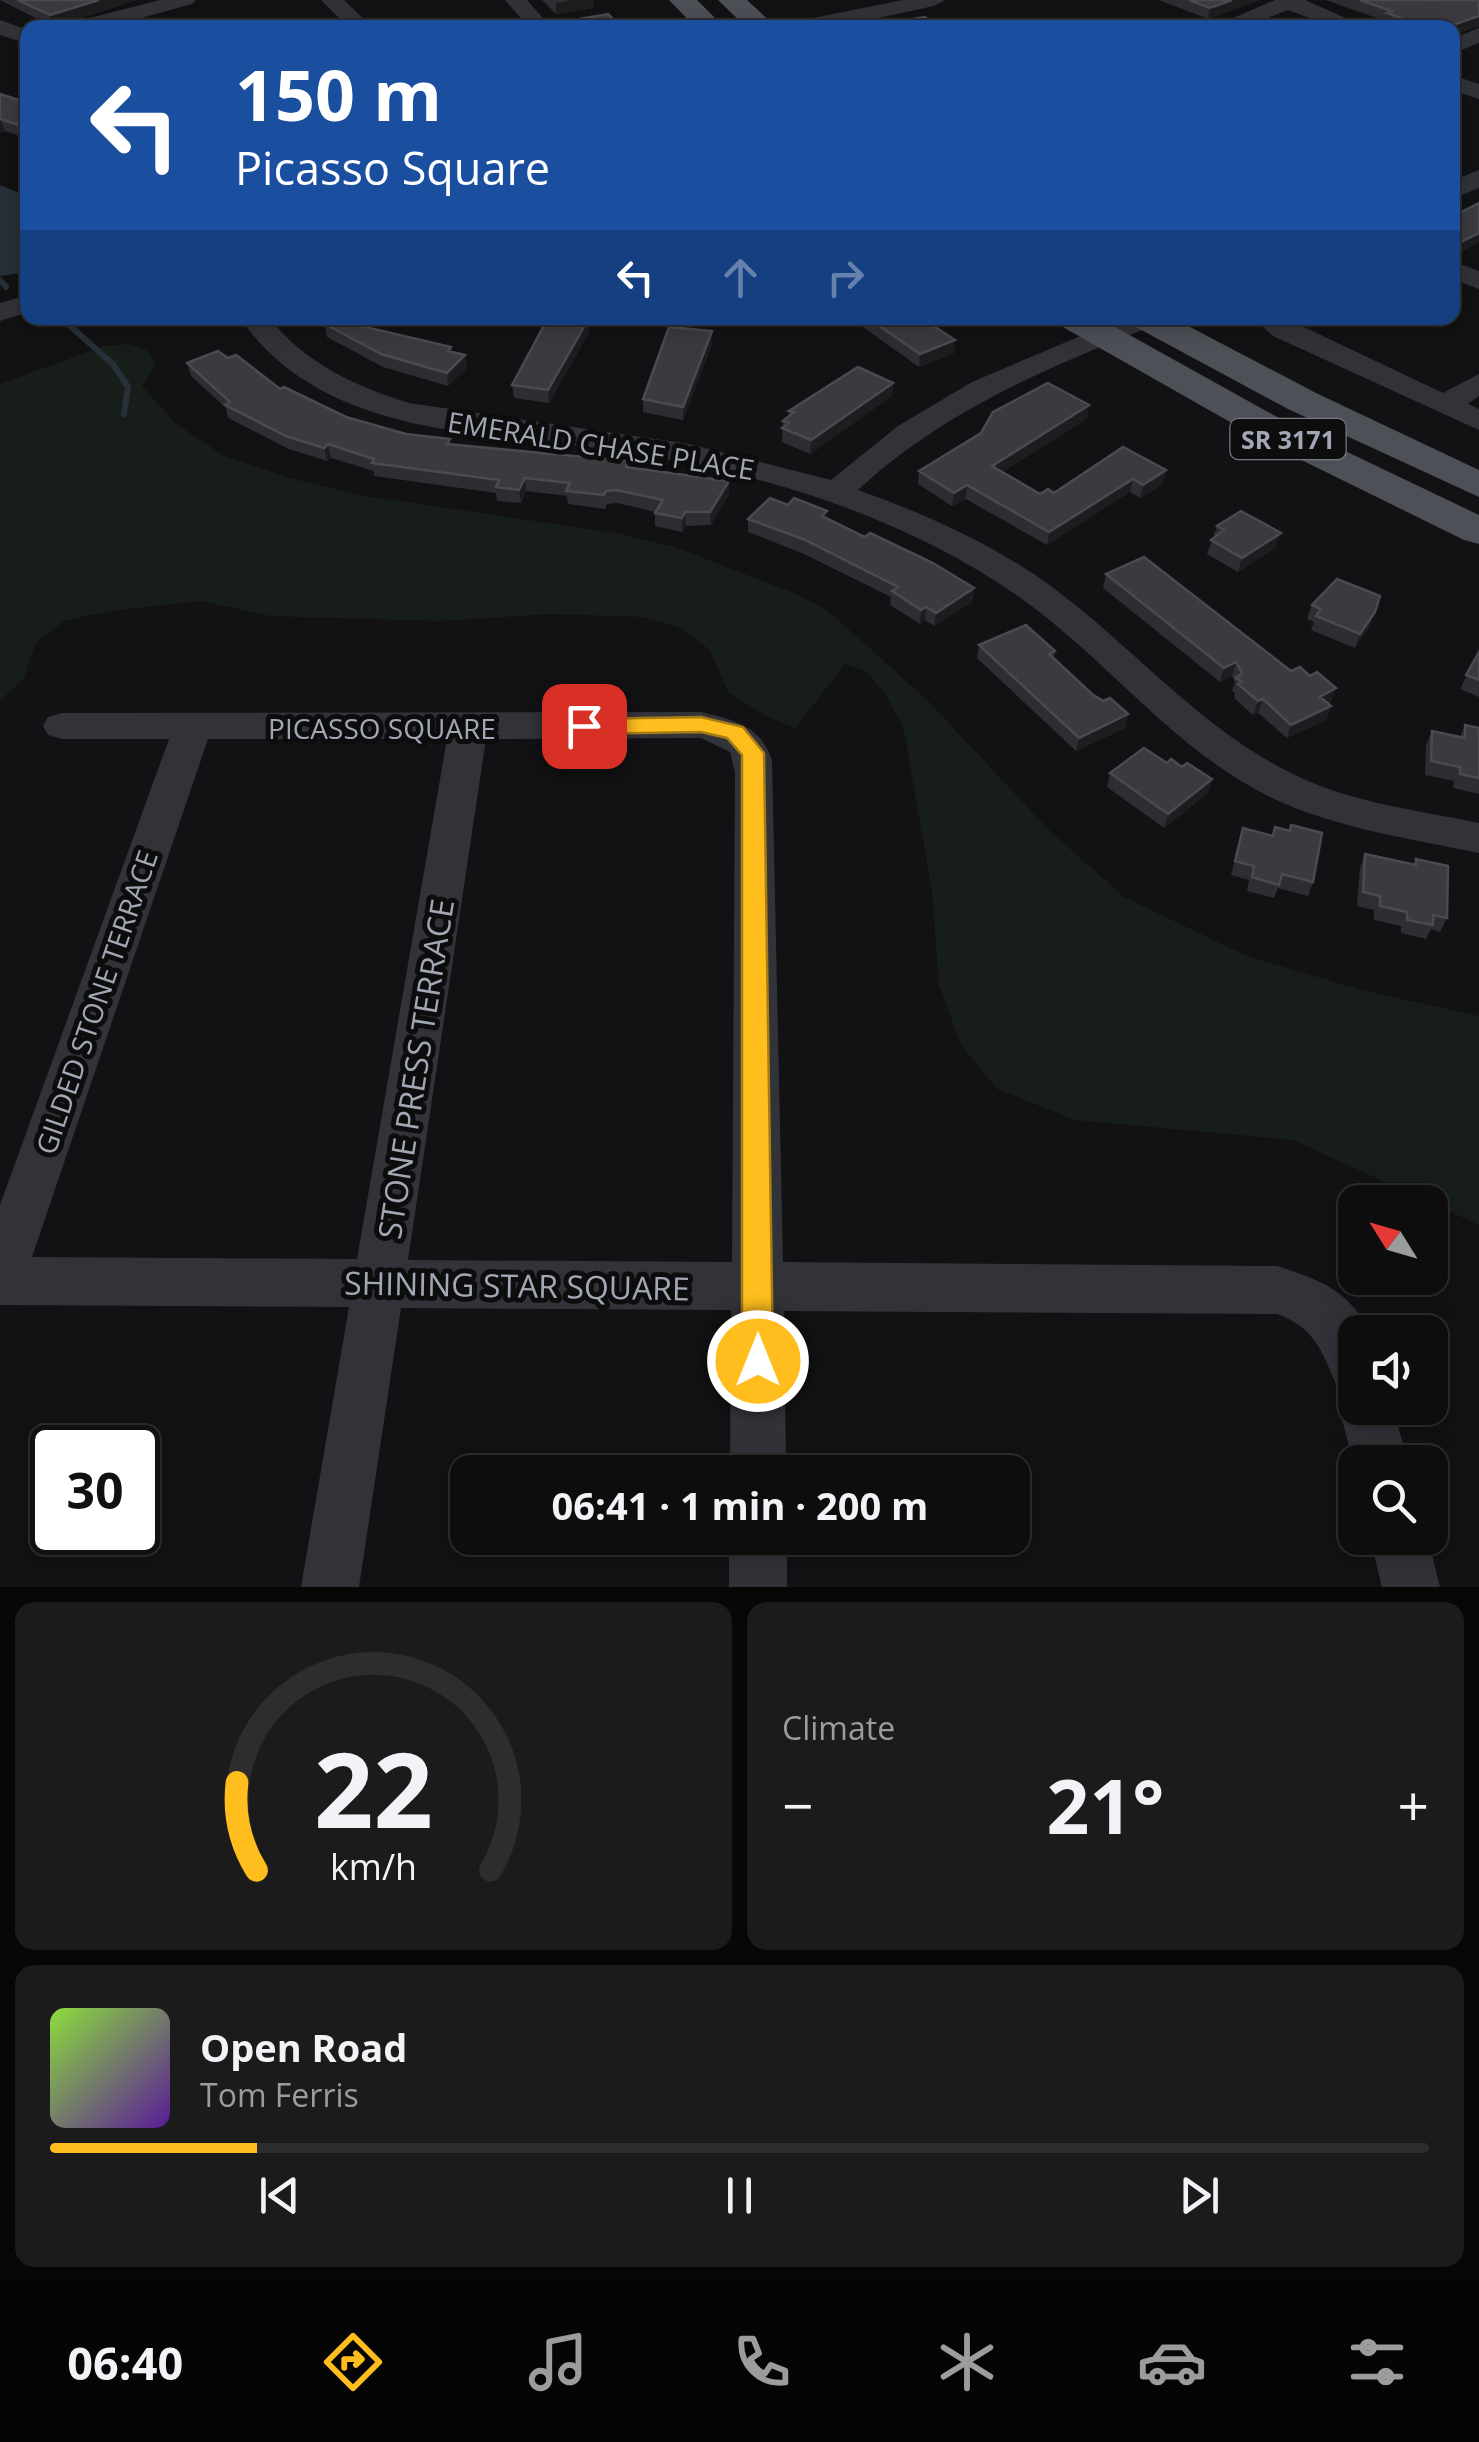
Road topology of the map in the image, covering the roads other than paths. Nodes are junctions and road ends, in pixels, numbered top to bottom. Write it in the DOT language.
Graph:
graph roads {
  1 [pos="86,0"];
  2 [pos="186,0"];
  3 [pos="332,0"];
  4 [pos="516,0"];
  5 [pos="682,0"];
  6 [pos="731,0"];
  7 [pos="934,0"];
  8 [pos="1291,1"];
  9 [pos="118,16"];
  10 [pos="105,20"];
  11 [pos="353,20"];
  12 [pos="538,20"];
  13 [pos="703,20"];
  14 [pos="755,20"];
  15 [pos="851,20"];
  16 [pos="1249,20"];
  17 [pos="1337,20"];
  18 [pos="258,325"];
  19 [pos="1160,325"];
  20 [pos="1277,325"];
  21 [pos="1088,326"];
  22 [pos="1479,383"];
  23 [pos="1444,406"];
  24 [pos="1479,421"];
  25 [pos="1479,485"];
  26 [pos="838,492"];
  27 [pos="1479,531"];
  28 [pos="62,726"];
  29 [pos="468,728"];
  30 [pos="192,729"];
  31 [pos="1479,838"];
  32 [pos="0,1278"];
  33 [pos="381,1284"];
  34 [pos="757,1287"];
  35 [pos="1338,1322"];
  36 [pos="758,1455"];
  37 [pos="758,1555"];
  38 [pos="1404,1555"];
  39 [pos="330,1587"];
  40 [pos="758,1587"];
  41 [pos="1412,1587"];
  1 -- 9 [label="street"];
  2 -- 9 [label="street"];
  3 -- 11 [label="street"];
  4 -- 12 [label="street"];
  5 -- 13 [label="main road"];
  6 -- 14 [label="main road"];
  7 -- 15 [label="street"];
  8 -- 16 [label="street"];
  8 -- 17 [label="street"];
  9 -- 10 [label="street"];
  18 -- 26 [label="street, EMERALD CHASE PLACE"];
  19 -- 25 [label="main road, SR 3171"];
  20 -- 23 [label="street"];
  21 -- 26 [label="street"];
  21 -- 27 [label="main road, SR 3171"];
  22 -- 23 [label="street"];
  23 -- 24 [label="street"];
  26 -- 31 [label="street, EMERALD CHASE PLACE"];
  28 -- 30 [label="street, PICASSO SQUARE"];
  29 -- 30 [label="street, PICASSO SQUARE"];
  29 -- 33 [label="street, STONE PRESS TERRACE"];
  29 -- 34 [label="street, PICASSO SQUARE"];
  30 -- 32 [label="street, GILDED STONE TERRACE"];
  32 -- 33 [label="street, SHINING STAR SQUARE"];
  33 -- 34 [label="street, SHINING STAR SQUARE"];
  33 -- 39 [label="street, STONE PRESS TERRACE"];
  34 -- 35 [label="street, SHINING STAR SQUARE"];
  34 -- 36 [label="street, PICASSO SQUARE"];
  37 -- 40 [label="street"];
  38 -- 41 [label="street"];
}
